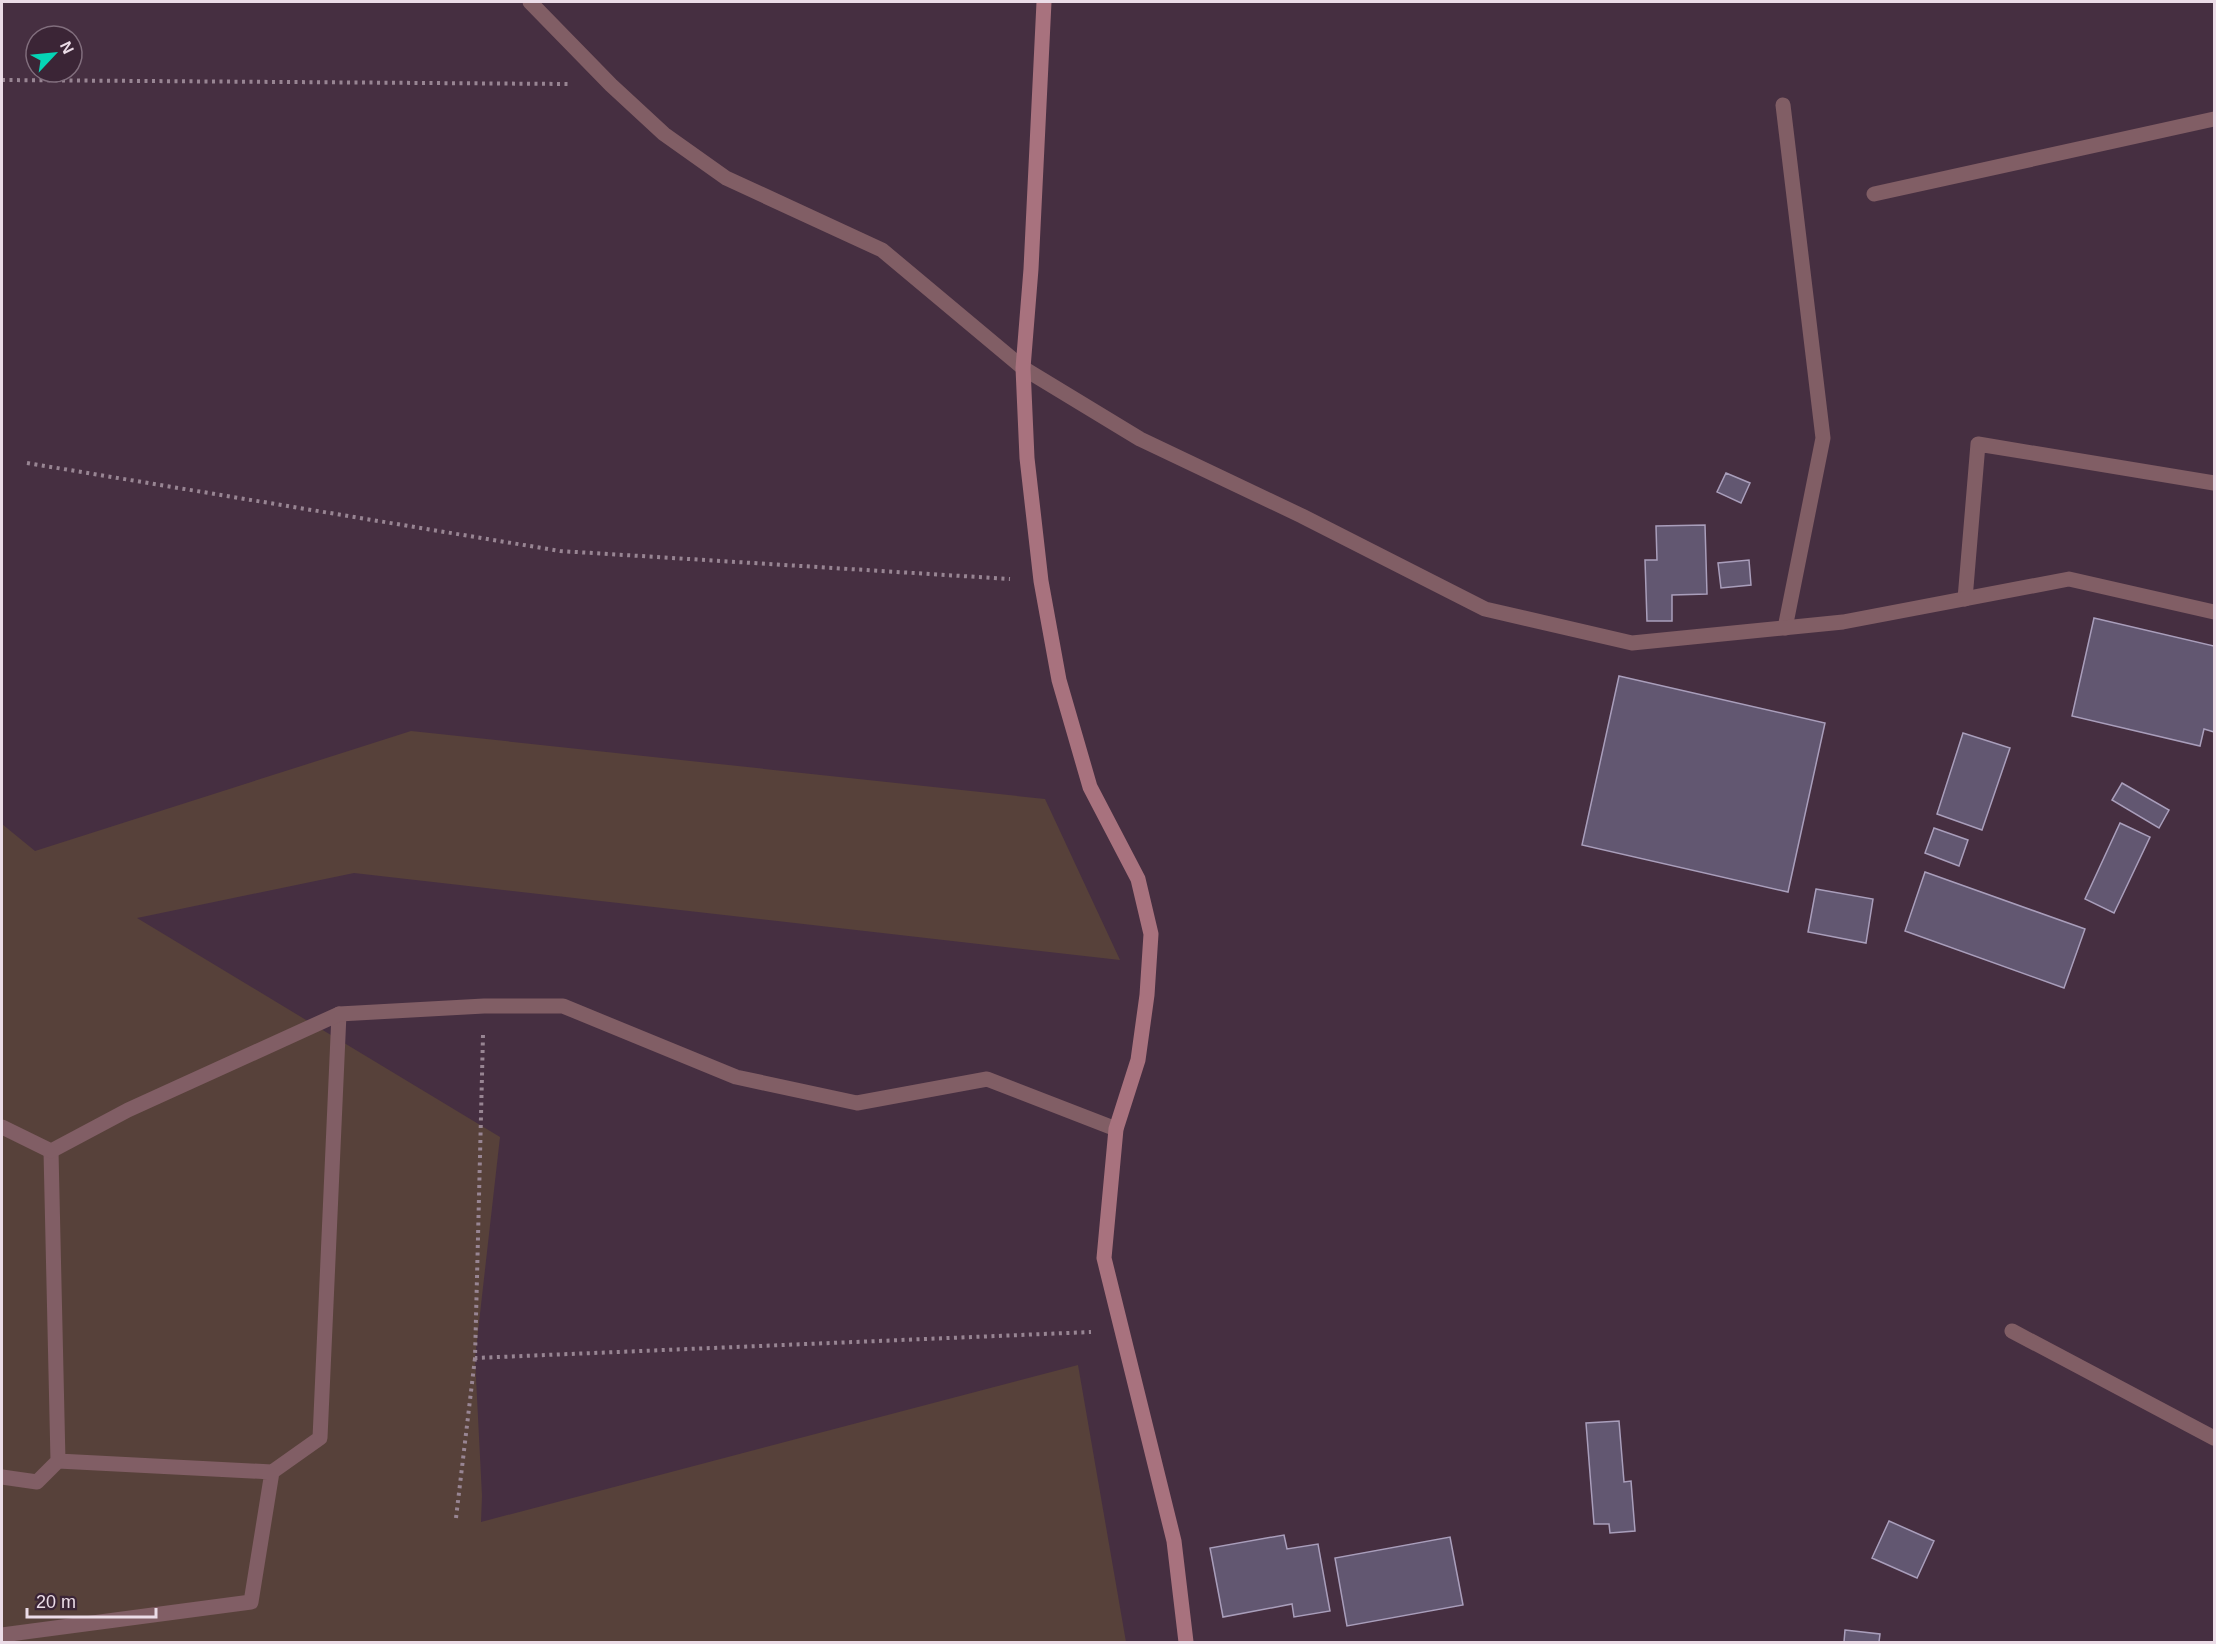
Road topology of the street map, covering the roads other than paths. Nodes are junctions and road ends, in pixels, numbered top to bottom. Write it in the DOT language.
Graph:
graph roads {
  1 [pos="530,2"];
  2 [pos="1044,2"];
  3 [pos="1783,105"];
  4 [pos="2214,119"];
  5 [pos="1874,194"];
  6 [pos="1023,368"];
  7 [pos="2214,483"];
  8 [pos="1965,599"];
  9 [pos="2214,612"];
  10 [pos="1785,628"];
  11 [pos="339,1014"];
  12 [pos="2,1127"];
  13 [pos="1116,1129"];
  14 [pos="51,1151"];
  15 [pos="2012,1331"];
  16 [pos="2214,1438"];
  17 [pos="58,1461"];
  18 [pos="272,1472"];
  19 [pos="2,1476"];
  20 [pos="2,1635"];
  21 [pos="1186,1642"];
  1 -- 6 [label="street"];
  2 -- 6 [label="street"];
  3 -- 10 [label="street"];
  4 -- 5 [label="street"];
  6 -- 10 [label="street"];
  6 -- 13 [label="street"];
  7 -- 8 [label="street"];
  8 -- 9 [label="street"];
  8 -- 10 [label="street"];
  11 -- 13 [label="street"];
  11 -- 14 [label="street"];
  11 -- 18 [label="street"];
  12 -- 14 [label="street"];
  13 -- 21 [label="street"];
  14 -- 17 [label="street"];
  15 -- 16 [label="street"];
  17 -- 18 [label="street"];
  17 -- 19 [label="street"];
  18 -- 20 [label="street"];
}
